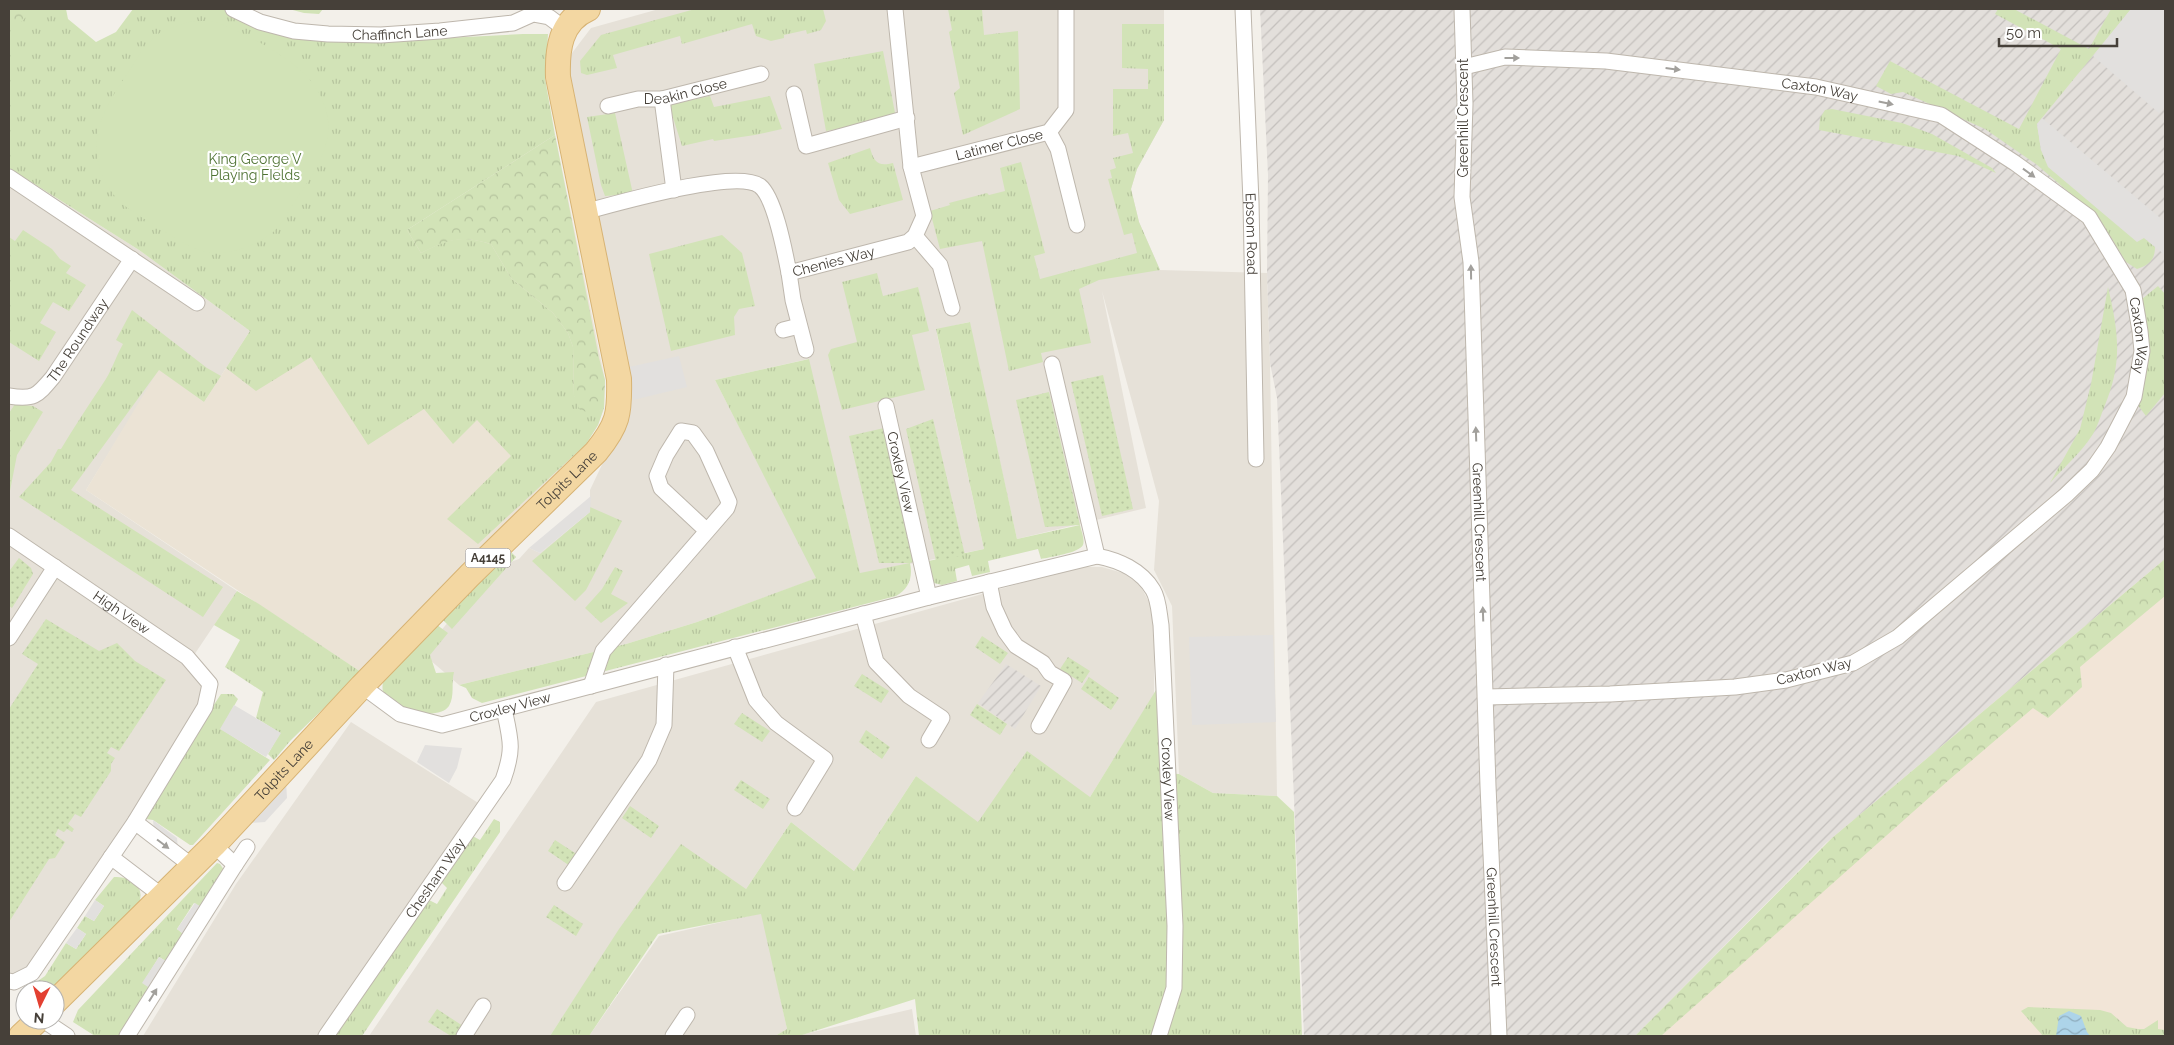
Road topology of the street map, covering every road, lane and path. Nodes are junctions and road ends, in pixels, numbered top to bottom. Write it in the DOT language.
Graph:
graph roads {
  1 [pos="233,9"];
  2 [pos="588,9"];
  3 [pos="895,9"];
  4 [pos="1066,9"];
  5 [pos="1243,9"];
  6 [pos="1462,9"];
  7 [pos="564,29"];
  8 [pos="1464,68"];
  9 [pos="761,74"];
  10 [pos="794,94"];
  11 [pos="662,99"];
  12 [pos="608,106"];
  13 [pos="907,118"];
  14 [pos="1049,132"];
  15 [pos="911,167"];
  16 [pos="9,177"];
  17 [pos="674,190"];
  18 [pos="584,212"];
  19 [pos="1077,225"];
  20 [pos="915,236"];
  21 [pos="132,258"];
  22 [pos="789,273"];
  23 [pos="197,303"];
  24 [pos="952,308"];
  25 [pos="799,326"];
  26 [pos="783,330"];
  27 [pos="806,350"];
  28 [pos="1052,364"];
  29 [pos="9,396"];
  30 [pos="886,406"];
  31 [pos="1256,459"];
  32 [pos="706,530"];
  33 [pos="9,536"];
  34 [pos="1096,556"];
  35 [pos="55,567"];
  36 [pos="989,582"];
  37 [pos="929,597"];
  38 [pos="863,614"];
  39 [pos="9,638"];
  40 [pos="735,647"];
  41 [pos="666,665"];
  42 [pos="362,686"];
  43 [pos="591,686"];
  44 [pos="1487,698"];
  45 [pos="504,709"];
  46 [pos="1039,726"];
  47 [pos="928,740"];
  48 [pos="795,808"];
  49 [pos="134,822"];
  50 [pos="214,845"];
  51 [pos="247,847"];
  52 [pos="111,857"];
  53 [pos="192,866"];
  54 [pos="235,866"];
  55 [pos="565,883"];
  56 [pos="162,896"];
  57 [pos="12,982"];
  58 [pos="65,992"];
  59 [pos="483,1006"];
  60 [pos="687,1015"];
  61 [pos="126,1036"];
  62 [pos="326,1036"];
  63 [pos="464,1036"];
  64 [pos="673,1036"];
  65 [pos="1159,1036"];
  66 [pos="1499,1036"];
  1 -- 7 [label="street, Chaffinch Lane"];
  2 -- 7 [label="main road, Tolpits Lane / A4145"];
  3 -- 13 [label="street"];
  4 -- 14 [label="street, Latimer Close"];
  5 -- 31 [label="street, Epsom Road"];
  6 -- 8 [label="street, Greenhill Crescent"];
  7 -- 18 [label="main road, Tolpits Lane / A4145"];
  44 -- 8 [label="street, Greenhill Crescent, one-way"];
  8 -- 44 [label="street, Caxton Way, one-way"];
  9 -- 11 [label="street, Deakin Close"];
  10 -- 13 [label="street"];
  11 -- 12 [label="street, Deakin Close"];
  11 -- 17 [label="street"];
  13 -- 15 [label="street"];
  14 -- 15 [label="street, Latimer Close"];
  14 -- 19 [label="street"];
  15 -- 20 [label="street"];
  16 -- 21 [label="street"];
  17 -- 18 [label="street, Chenies Way"];
  17 -- 22 [label="street, Chenies Way"];
  18 -- 42 [label="main road, Tolpits Lane / A4145"];
  20 -- 22 [label="street, Chenies Way"];
  20 -- 24 [label="street"];
  21 -- 23 [label="street"];
  21 -- 29 [label="street, The Roundway"];
  22 -- 25 [label="street"];
  25 -- 26 [label="street"];
  25 -- 27 [label="street"];
  28 -- 34 [label="street"];
  30 -- 37 [label="street, Croxley View"];
  32 -- 32 [label="street"];
  32 -- 43 [label="street"];
  33 -- 35 [label="street, High View"];
  34 -- 36 [label="street, Croxley View"];
  34 -- 65 [label="street, Croxley View"];
  35 -- 39 [label="street"];
  35 -- 49 [label="street, High View"];
  36 -- 37 [label="street, Croxley View"];
  36 -- 46 [label="street"];
  37 -- 38 [label="street, Croxley View"];
  38 -- 40 [label="street, Croxley View"];
  38 -- 47 [label="street"];
  40 -- 41 [label="street, Croxley View"];
  40 -- 48 [label="street"];
  41 -- 43 [label="street, Croxley View"];
  41 -- 55 [label="street"];
  42 -- 45 [label="street, Croxley View"];
  42 -- 50 [label="main road, Tolpits Lane / A4145"];
  43 -- 45 [label="street, Croxley View"];
  44 -- 66 [label="street, Greenhill Crescent"];
  45 -- 62 [label="street, Chesham Way"];
  49 -- 52 [label="street"];
  49 -- 53 [label="street, one-way"];
  50 -- 53 [label="main road, Tolpits Lane / A4145"];
  50 -- 54 [label="street"];
  51 -- 54 [label="street"];
  52 -- 56 [label="street"];
  52 -- 57 [label="street"];
  53 -- 56 [label="main road, Tolpits Lane / A4145"];
  61 -- 54 [label="street, one-way"];
  56 -- 58 [label="main road, Tolpits Lane / A4145"];
  59 -- 63 [label="street"];
  60 -- 64 [label="street"];
}
